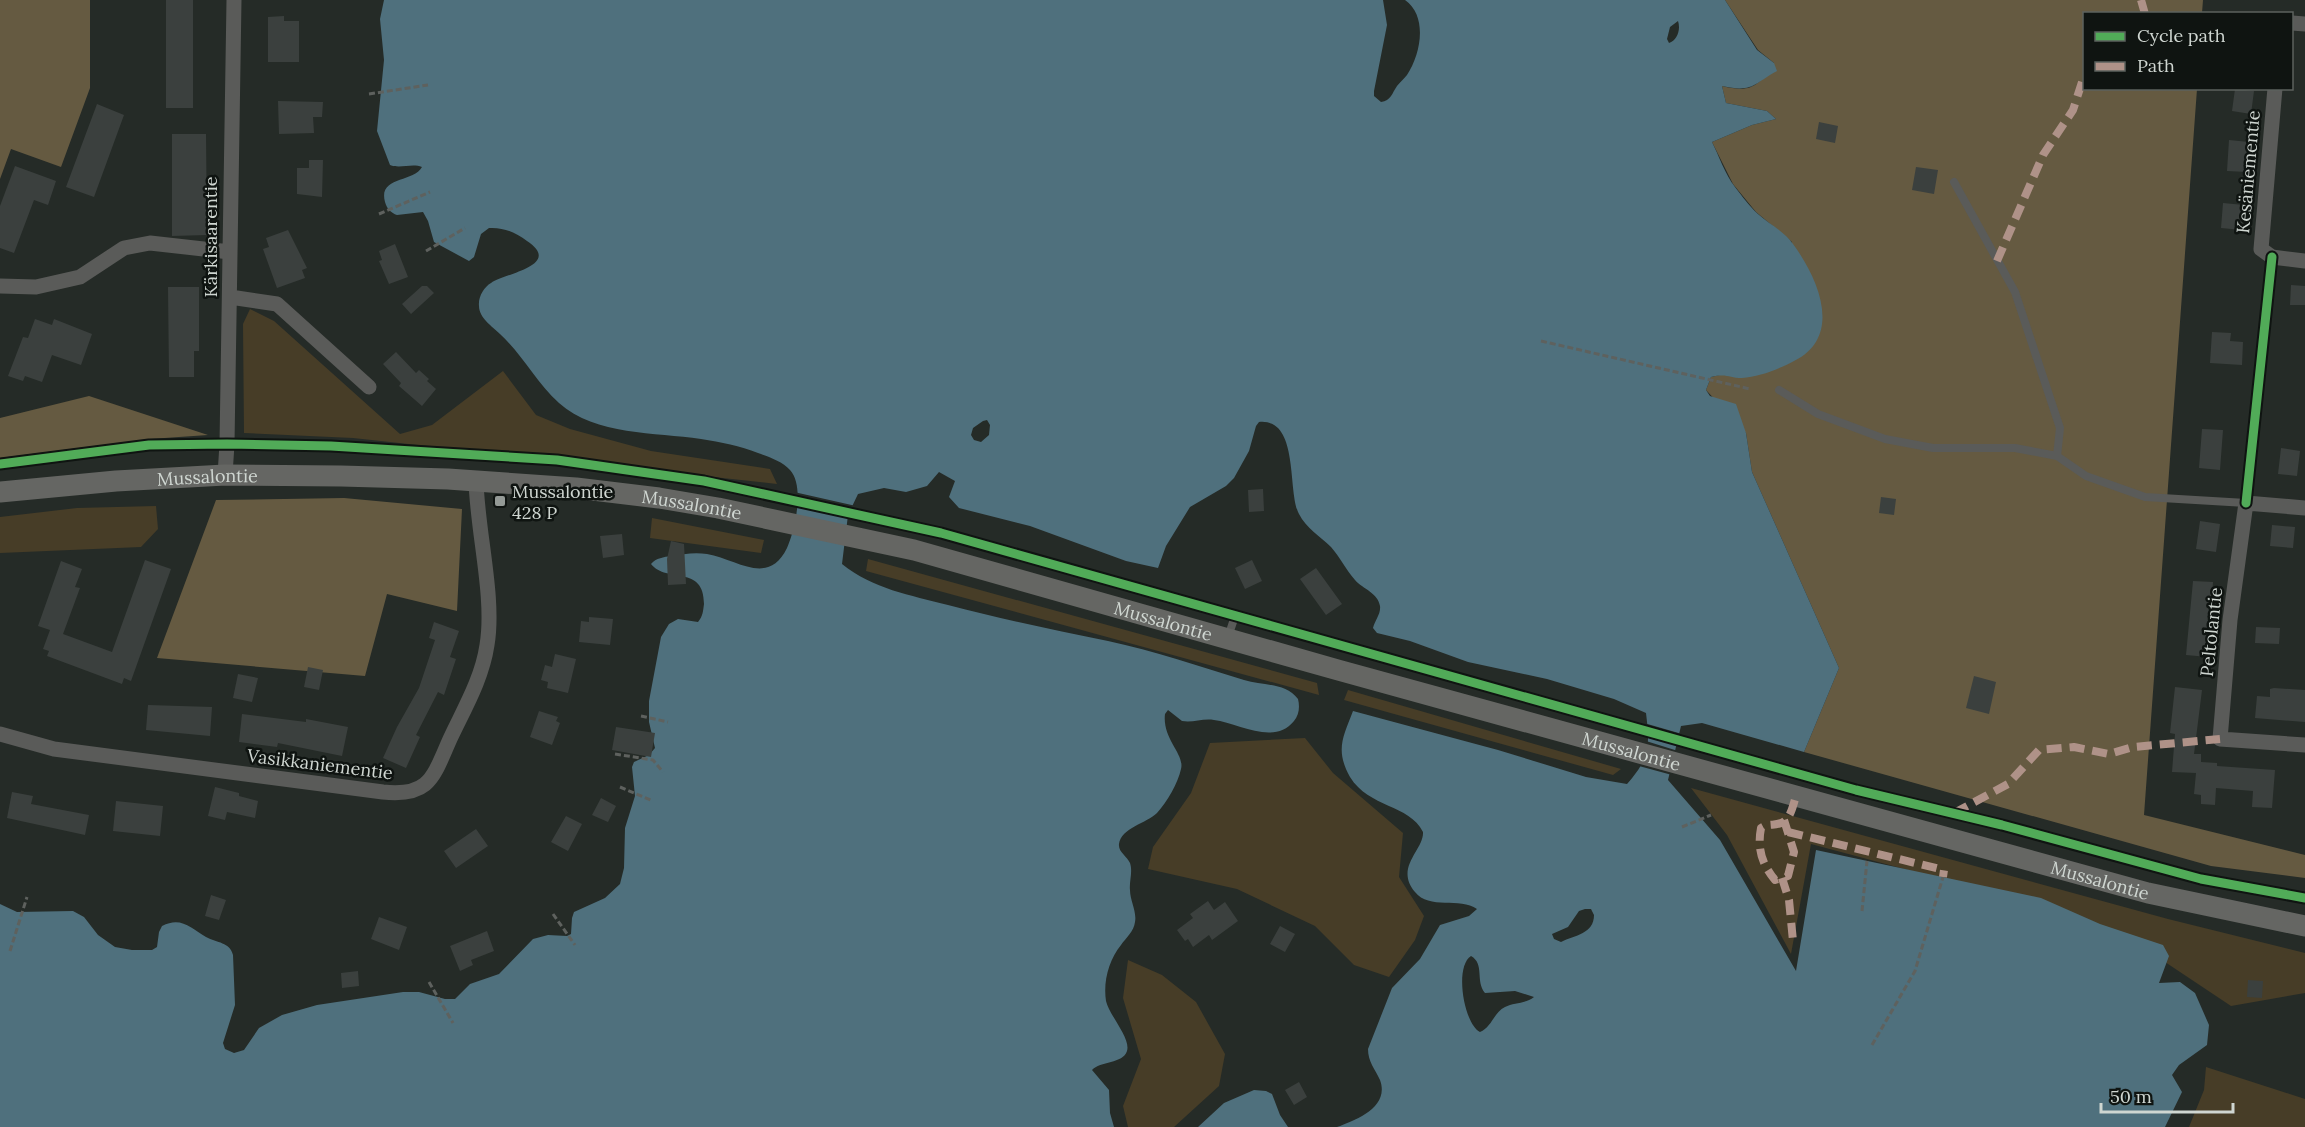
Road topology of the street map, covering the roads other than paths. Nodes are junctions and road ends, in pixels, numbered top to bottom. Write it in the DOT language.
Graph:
graph roads {
  1 [pos="234,0"];
  2 [pos="2276,90"];
  3 [pos="1954,182"];
  4 [pos="230,252"];
  5 [pos="2305,261"];
  6 [pos="0,286"];
  7 [pos="230,297"];
  8 [pos="369,387"];
  9 [pos="1779,390"];
  10 [pos="2057,456"];
  11 [pos="225,475"];
  12 [pos="476,480"];
  13 [pos="0,492"];
  14 [pos="2246,503"];
  15 [pos="2305,508"];
  16 [pos="1235,616"];
  17 [pos="1228,639"];
  18 [pos="0,734"];
  19 [pos="2305,745"];
  20 [pos="2305,926"];
  1 -- 4 [label="street, Kärkisaarentie"];
  2 -- 5 [label="street, Kesäniementie"];
  3 -- 10 [label="lane"];
  4 -- 6 [label="street"];
  4 -- 7 [label="street, Kärkisaarentie"];
  7 -- 8 [label="street"];
  7 -- 11 [label="street, Kärkisaarentie"];
  9 -- 10 [label="lane"];
  10 -- 14 [label="lane"];
  11 -- 12 [label="main road, Mussalontie"];
  11 -- 13 [label="main road, Mussalontie"];
  12 -- 17 [label="main road, Mussalontie"];
  12 -- 18 [label="street, Vasikkaniementie"];
  14 -- 15 [label="street"];
  14 -- 19 [label="street, Peltolantie"];
  16 -- 17 [label="lane"];
  17 -- 20 [label="main road, Mussalontie"];
}
